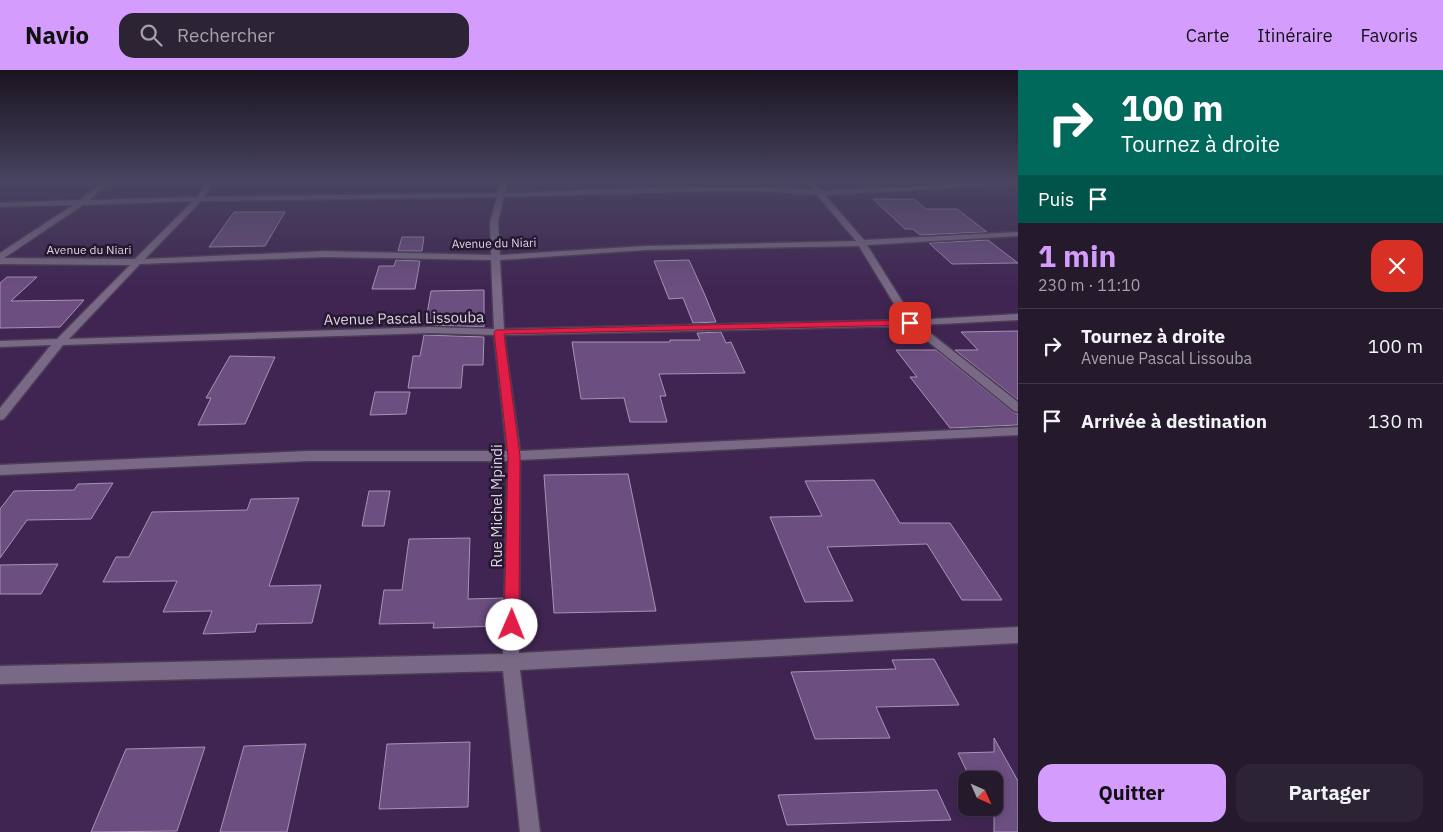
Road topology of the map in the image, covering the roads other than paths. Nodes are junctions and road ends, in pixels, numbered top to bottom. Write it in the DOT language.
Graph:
graph roads {
  1 [pos="49,217"];
  2 [pos="181,217"];
  3 [pos="495,217"];
  4 [pos="839,217"];
  5 [pos="45,218"];
  6 [pos="1018,234"];
  7 [pos="862,243"];
  8 [pos="0,257"];
  9 [pos="496,258"];
  10 [pos="0,261"];
  11 [pos="136,262"];
  12 [pos="1018,317"];
  13 [pos="910,323"];
  14 [pos="499,332"];
  15 [pos="0,344"];
  16 [pos="58,344"];
  17 [pos="1018,408"];
  18 [pos="0,416"];
  19 [pos="1018,431"];
  20 [pos="514,456"];
  21 [pos="0,470"];
  22 [pos="1018,635"];
  23 [pos="511,662"];
  24 [pos="0,675"];
  25 [pos="530,832"];
  1 -- 5 [label="street"];
  2 -- 11 [label="street"];
  3 -- 9 [label="street, Rue Michel Mpindi"];
  4 -- 7 [label="street"];
  5 -- 8 [label="street"];
  6 -- 7 [label="street, Avenue du Niari"];
  7 -- 9 [label="street, Avenue du Niari"];
  7 -- 13 [label="street"];
  9 -- 11 [label="street, Avenue du Niari"];
  9 -- 14 [label="street, Rue Michel Mpindi"];
  10 -- 11 [label="street, Avenue du Niari"];
  11 -- 16 [label="street"];
  12 -- 13 [label="street, Avenue Pascal Lissouba"];
  13 -- 14 [label="street, Avenue Pascal Lissouba"];
  13 -- 17 [label="street"];
  14 -- 16 [label="street, Avenue Pascal Lissouba"];
  14 -- 20 [label="street, Rue Michel Mpindi"];
  15 -- 16 [label="street, Avenue Pascal Lissouba"];
  16 -- 18 [label="street"];
  19 -- 20 [label="street"];
  20 -- 21 [label="street"];
  20 -- 23 [label="street, Rue Michel Mpindi"];
  22 -- 23 [label="street"];
  23 -- 24 [label="street"];
  23 -- 25 [label="street, Rue Michel Mpindi"];
}
